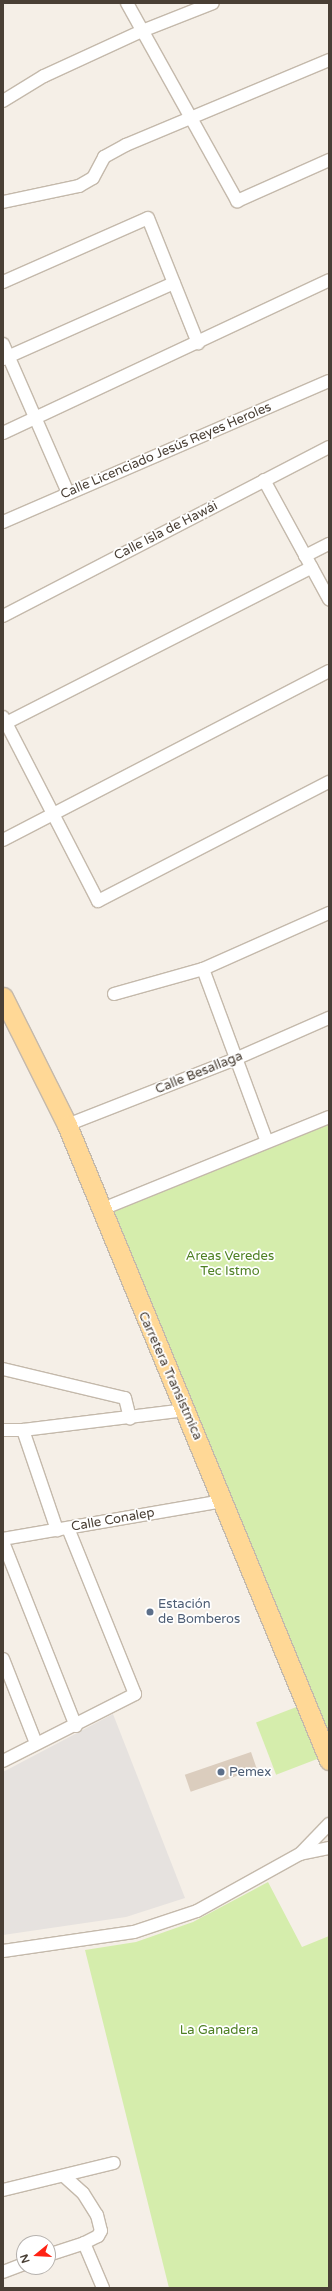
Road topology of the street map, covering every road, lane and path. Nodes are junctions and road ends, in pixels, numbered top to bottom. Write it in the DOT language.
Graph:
graph roads {
  1 [pos="127,3"];
  2 [pos="213,3"];
  3 [pos="142,31"];
  4 [pos="329,60"];
  5 [pos="3,101"];
  6 [pos="193,118"];
  7 [pos="329,160"];
  8 [pos="3,202"];
  9 [pos="329,280"];
  10 [pos="3,282"];
  11 [pos="174,283"];
  12 [pos="198,343"];
  13 [pos="3,344"];
  14 [pos="6,358"];
  15 [pos="329,381"];
  16 [pos="36,418"];
  17 [pos="3,433"];
  18 [pos="329,447"];
  19 [pos="264,480"];
  20 [pos="68,493"];
  21 [pos="3,522"];
  22 [pos="329,544"];
  23 [pos="305,556"];
  24 [pos="312,567"];
  25 [pos="329,599"];
  26 [pos="3,616"];
  27 [pos="329,671"];
  28 [pos="5,720"];
  29 [pos="329,782"];
  30 [pos="52,814"];
  31 [pos="3,840"];
  32 [pos="329,913"];
  33 [pos="203,969"];
  34 [pos="114,994"];
  35 [pos="3,997"];
  36 [pos="329,1018"];
  37 [pos="235,1059"];
  38 [pos="329,1117"];
  39 [pos="67,1125"];
  40 [pos="267,1142"];
  41 [pos="100,1210"];
  42 [pos="3,1369"];
  43 [pos="186,1410"];
  44 [pos="130,1418"];
  45 [pos="3,1430"];
  46 [pos="23,1430"];
  47 [pos="223,1501"];
  48 [pos="62,1529"];
  49 [pos="3,1540"];
  50 [pos="3,1659"];
  51 [pos="76,1726"];
  52 [pos="36,1743"];
  53 [pos="329,1760"];
  54 [pos="3,1762"];
  55 [pos="329,1824"];
  56 [pos="329,1848"];
  57 [pos="300,1854"];
  58 [pos="3,1951"];
  59 [pos="114,2164"];
  60 [pos="64,2176"];
  61 [pos="3,2190"];
  62 [pos="84,2243"];
  63 [pos="56,2252"];
  64 [pos="16,2267"];
  65 [pos="3,2272"];
  66 [pos="103,2288"];
  1 -- 3 [label="street"];
  2 -- 3 [label="street"];
  3 -- 5 [label="street"];
  3 -- 6 [label="street"];
  4 -- 6 [label="street"];
  6 -- 7 [label="street"];
  6 -- 8 [label="street"];
  9 -- 12 [label="street"];
  10 -- 11 [label="street"];
  11 -- 12 [label="street"];
  11 -- 14 [label="street"];
  12 -- 16 [label="street"];
  13 -- 14 [label="street"];
  14 -- 16 [label="street"];
  15 -- 20 [label="street, Calle Licenciado Jesús Reyes Heroles"];
  16 -- 17 [label="street"];
  16 -- 20 [label="street"];
  18 -- 19 [label="street, Calle Isla de Hawái"];
  19 -- 23 [label="street"];
  19 -- 26 [label="street, Calle Isla de Hawái"];
  20 -- 21 [label="street, Calle Licenciado Jesús Reyes Heroles"];
  22 -- 23 [label="street"];
  23 -- 24 [label="street"];
  24 -- 25 [label="street"];
  24 -- 28 [label="street"];
  27 -- 30 [label="street"];
  28 -- 30 [label="street"];
  29 -- 30 [label="street"];
  30 -- 31 [label="street"];
  32 -- 33 [label="street"];
  33 -- 34 [label="street"];
  33 -- 37 [label="street"];
  35 -- 39 [label="main road, Carretera Transistmica"];
  36 -- 37 [label="street, Calle Besallaga"];
  37 -- 39 [label="street, Calle Besallaga"];
  37 -- 40 [label="street"];
  38 -- 40 [label="street"];
  39 -- 41 [label="main road, Carretera Transistmica"];
  40 -- 41 [label="street"];
  41 -- 43 [label="main road, Carretera Transistmica"];
  42 -- 44 [label="street"];
  43 -- 44 [label="street"];
  43 -- 47 [label="main road, Carretera Transistmica"];
  44 -- 46 [label="street"];
  45 -- 46 [label="street"];
  46 -- 48 [label="street"];
  47 -- 48 [label="street, Calle Conalep"];
  47 -- 53 [label="main road, Carretera Transistmica"];
  48 -- 49 [label="street, Calle Conalep"];
  48 -- 51 [label="street"];
  49 -- 51 [label="street"];
  50 -- 52 [label="street"];
  51 -- 52 [label="street"];
  52 -- 54 [label="street"];
  55 -- 57 [label="street"];
  56 -- 57 [label="street"];
  57 -- 58 [label="street"];
  59 -- 60 [label="street"];
  60 -- 61 [label="street"];
  60 -- 62 [label="street"];
  62 -- 63 [label="street"];
  62 -- 66 [label="street"];
  64 -- 65 [label="street"];
}
